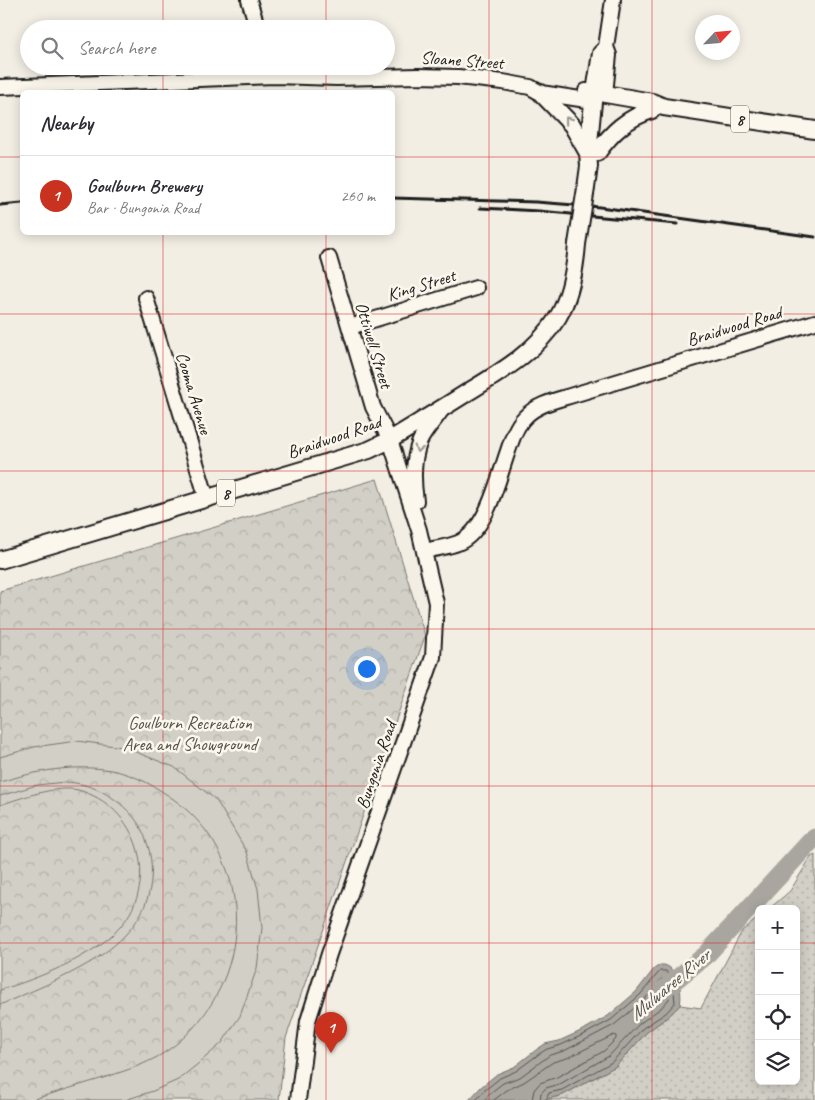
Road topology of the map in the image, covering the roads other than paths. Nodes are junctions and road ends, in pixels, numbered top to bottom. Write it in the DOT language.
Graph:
graph roads {
  1 [pos="249,0"];
  2 [pos="613,0"];
  3 [pos="255,20"];
  4 [pos="204,75"];
  5 [pos="395,75"];
  6 [pos="0,87"];
  7 [pos="536,90"];
  8 [pos="599,97"];
  9 [pos="658,109"];
  10 [pos="815,130"];
  11 [pos="591,157"];
  12 [pos="328,258"];
  13 [pos="476,288"];
  14 [pos="146,298"];
  15 [pos="815,322"];
  16 [pos="350,327"];
  17 [pos="444,408"];
  18 [pos="390,440"];
  19 [pos="207,499"];
  20 [pos="419,530"];
  21 [pos="425,551"];
  22 [pos="0,560"];
  23 [pos="298,1100"];
  1 -- 3 [label="street"];
  2 -- 8 [label="street"];
  4 -- 6 [label="street, Sloane Street"];
  5 -- 7 [label="street, Sloane Street"];
  7 -- 8 [label="street, Sloane Street"];
  11 -- 7 [label="main road, one-way"];
  8 -- 9 [label="main road, Sloane Street"];
  8 -- 11 [label="main road, Braidwood Road"];
  9 -- 10 [label="main road, Sloane Street / 8"];
  9 -- 11 [label="main road, 8"];
  11 -- 17 [label="main road, Braidwood Road / 8, bridge"];
  12 -- 16 [label="street, Ottiwell Street"];
  13 -- 16 [label="street, King Street"];
  14 -- 19 [label="street, Cooma Avenue"];
  15 -- 21 [label="street, Braidwood Road"];
  16 -- 18 [label="street, Ottiwell Street"];
  17 -- 18 [label="main road, Braidwood Road / 8"];
  17 -- 20 [label="street, one-way"];
  18 -- 19 [label="main road, Braidwood Road / 8"];
  18 -- 20 [label="street, Bungonia Road"];
  19 -- 22 [label="main road, Braidwood Road / 8"];
  20 -- 21 [label="street, Bungonia Road"];
  21 -- 23 [label="street, Bungonia Road"];
}
